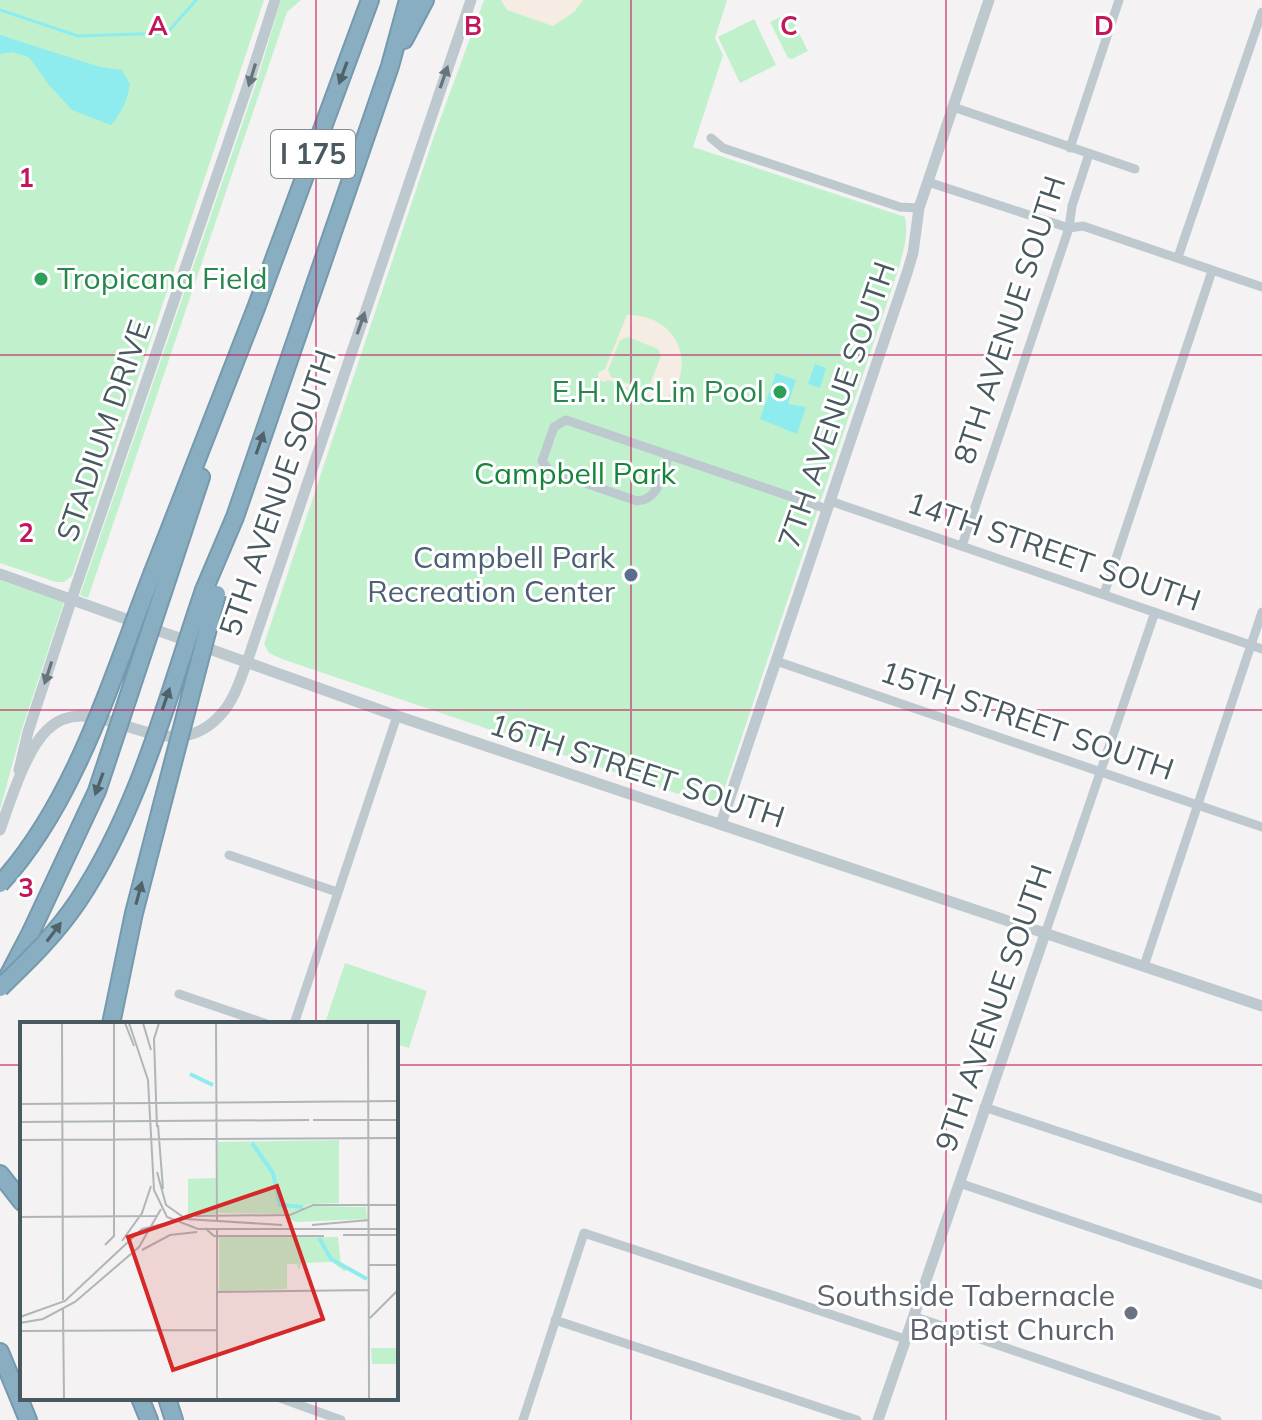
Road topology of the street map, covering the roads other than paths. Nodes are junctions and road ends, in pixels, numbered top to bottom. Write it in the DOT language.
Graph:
graph roads {
  1 [pos="275,0"];
  2 [pos="370,0"];
  3 [pos="408,0"];
  4 [pos="425,0"];
  5 [pos="471,0"];
  6 [pos="989,0"];
  7 [pos="1119,0"];
  8 [pos="1262,12"];
  9 [pos="390,66"];
  10 [pos="953,107"];
  11 [pos="711,138"];
  12 [pos="1070,148"];
  13 [pos="1089,154"];
  14 [pos="1135,169"];
  15 [pos="928,182"];
  16 [pos="919,208"];
  17 [pos="1069,228"];
  18 [pos="1178,257"];
  19 [pos="1212,271"];
  20 [pos="1262,287"];
  21 [pos="669,455"];
  22 [pos="828,505"];
  23 [pos="962,546"];
  24 [pos="0,574"];
  25 [pos="160,574"];
  26 [pos="210,592"];
  27 [pos="1104,594"];
  28 [pos="72,598"];
  29 [pos="1155,612"];
  30 [pos="1262,612"];
  31 [pos="1251,645"];
  32 [pos="1262,649"];
  33 [pos="776,661"];
  34 [pos="247,662"];
  35 [pos="397,716"];
  36 [pos="1101,772"];
  37 [pos="14,788"];
  38 [pos="1197,805"];
  39 [pos="721,824"];
  40 [pos="1262,827"];
  41 [pos="0,830"];
  42 [pos="229,855"];
  43 [pos="0,884"];
  44 [pos="337,892"];
  45 [pos="1045,934"];
  46 [pos="1144,966"];
  47 [pos="0,990"];
  48 [pos="179,994"];
  49 [pos="1262,1006"];
  50 [pos="111,1022"];
  51 [pos="261,1022"];
  52 [pos="295,1022"];
  53 [pos="984,1107"];
  54 [pos="0,1174"];
  55 [pos="959,1183"];
  56 [pos="20,1199"];
  57 [pos="1262,1199"];
  58 [pos="1262,1285"];
  59 [pos="913,1316"];
  60 [pos="555,1320"];
  61 [pos="905,1339"];
  62 [pos="0,1352"];
  63 [pos="141,1400"];
  64 [pos="168,1400"];
  65 [pos="286,1400"];
  66 [pos="28,1420"];
  67 [pos="149,1420"];
  68 [pos="174,1420"];
  69 [pos="341,1420"];
  70 [pos="523,1420"];
  71 [pos="857,1420"];
  72 [pos="878,1420"];
  73 [pos="1217,1420"];
  1 -- 28 [label="street, STADIUM DRIVE, one-way"];
  2 -- 25 [label="highway, I 175, one-way"];
  3 -- 9 [label="highway, I 175"];
  4 -- 9 [label="highway"];
  34 -- 5 [label="street, 5TH AVENUE SOUTH, one-way"];
  6 -- 10 [label="street, 7TH AVENUE SOUTH"];
  7 -- 12 [label="street, 8TH AVENUE SOUTH"];
  8 -- 18 [label="street"];
  26 -- 9 [label="highway, I 175, one-way"];
  10 -- 12 [label="street"];
  10 -- 15 [label="street, 7TH AVENUE SOUTH"];
  11 -- 16 [label="street"];
  12 -- 13 [label="street"];
  13 -- 14 [label="street"];
  13 -- 17 [label="street, 8TH AVENUE SOUTH"];
  15 -- 16 [label="street, 7TH AVENUE SOUTH"];
  15 -- 17 [label="street"];
  16 -- 22 [label="street, 7TH AVENUE SOUTH"];
  17 -- 18 [label="street"];
  17 -- 23 [label="street, 8TH AVENUE SOUTH"];
  18 -- 19 [label="street"];
  19 -- 20 [label="street"];
  19 -- 27 [label="street"];
  21 -- 21 [label="street, 14TH STREET SOUTH"];
  21 -- 22 [label="street, 14TH STREET SOUTH"];
  22 -- 23 [label="street, 14TH STREET SOUTH"];
  22 -- 33 [label="street, 7TH AVENUE SOUTH"];
  23 -- 27 [label="street, 14TH STREET SOUTH"];
  24 -- 28 [label="street, 16TH STREET SOUTH"];
  25 -- 43 [label="highway, bridge"];
  25 -- 47 [label="highway, one-way, bridge"];
  47 -- 26 [label="highway, one-way, bridge"];
  50 -- 26 [label="highway, one-way, bridge"];
  27 -- 29 [label="street, 14TH STREET SOUTH"];
  28 -- 34 [label="street, 16TH STREET SOUTH"];
  28 -- 37 [label="street, STADIUM DRIVE, one-way"];
  29 -- 31 [label="street, 14TH STREET SOUTH"];
  29 -- 36 [label="street, 9TH AVENUE SOUTH"];
  30 -- 31 [label="street"];
  31 -- 32 [label="street, 14TH STREET SOUTH"];
  31 -- 38 [label="street"];
  33 -- 36 [label="street, 15TH STREET SOUTH"];
  33 -- 39 [label="street, 7TH AVENUE SOUTH"];
  34 -- 35 [label="street, 16TH STREET SOUTH"];
  34 -- 37 [label="street, 5TH AVENUE SOUTH"];
  35 -- 39 [label="street, 16TH STREET SOUTH"];
  35 -- 44 [label="street"];
  36 -- 38 [label="street, 15TH STREET SOUTH"];
  36 -- 45 [label="street, 9TH AVENUE SOUTH"];
  37 -- 41 [label="street, 5TH AVENUE SOUTH"];
  38 -- 40 [label="street, 15TH STREET SOUTH"];
  38 -- 46 [label="street"];
  39 -- 45 [label="street, 16TH STREET SOUTH"];
  42 -- 44 [label="street"];
  44 -- 52 [label="street"];
  45 -- 46 [label="street, 16TH STREET SOUTH"];
  45 -- 53 [label="street, 9TH AVENUE SOUTH"];
  46 -- 49 [label="street, 16TH STREET SOUTH"];
  48 -- 51 [label="street"];
  53 -- 55 [label="street, 9TH AVENUE SOUTH"];
  53 -- 57 [label="street"];
  54 -- 56 [label="highway"];
  55 -- 58 [label="street"];
  55 -- 59 [label="street, 9TH AVENUE SOUTH"];
  59 -- 61 [label="street, 9TH AVENUE SOUTH"];
  59 -- 73 [label="street"];
  60 -- 61 [label="street"];
  60 -- 70 [label="street"];
  60 -- 71 [label="street"];
  61 -- 72 [label="street, 9TH AVENUE SOUTH"];
  62 -- 66 [label="highway"];
  63 -- 67 [label="highway"];
  64 -- 68 [label="highway"];
  65 -- 69 [label="street"];
}
